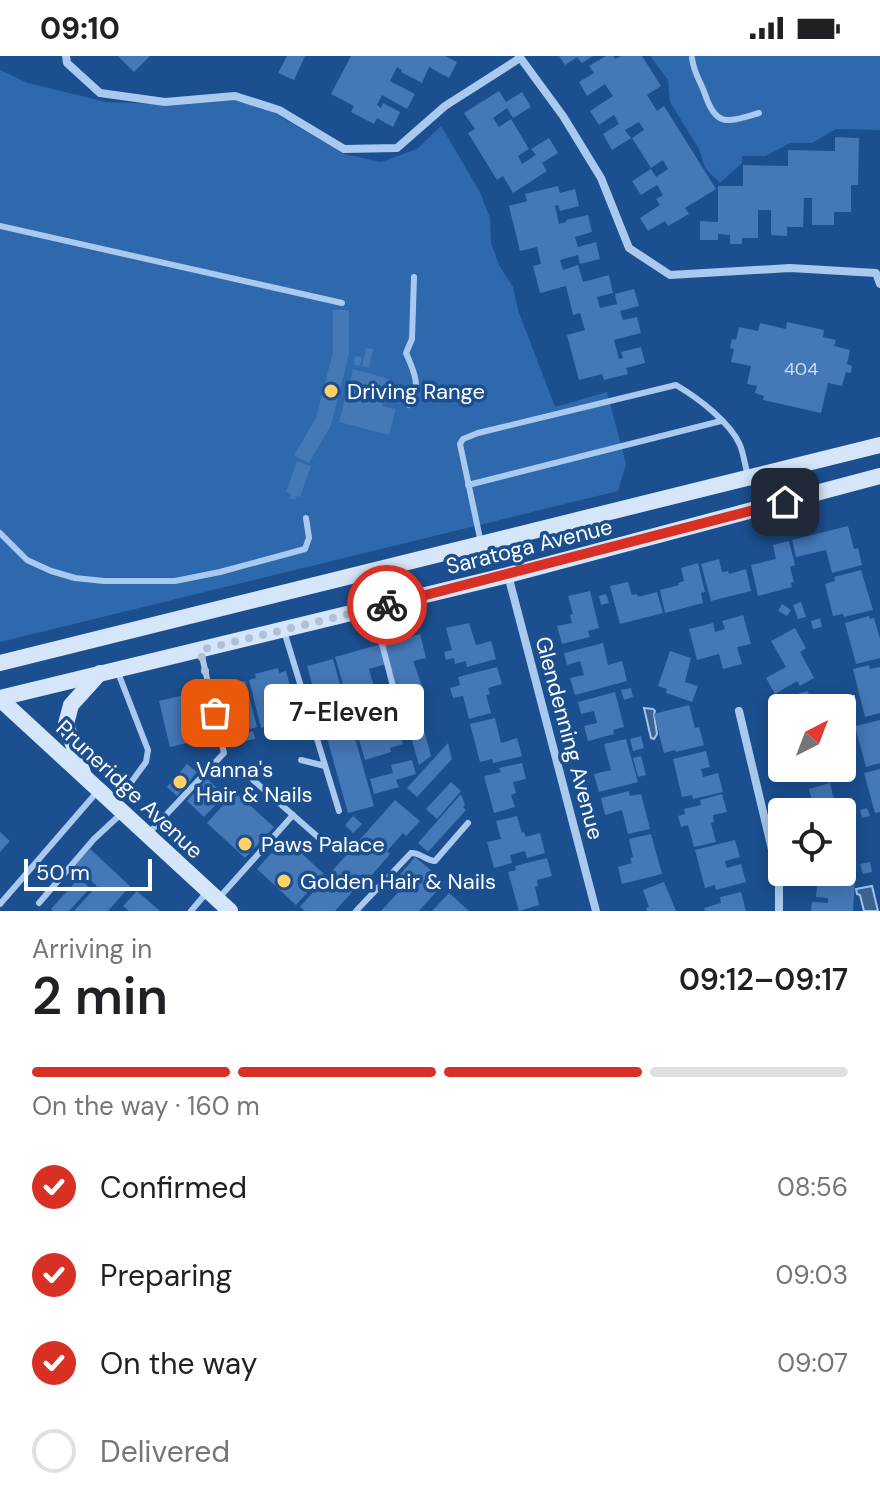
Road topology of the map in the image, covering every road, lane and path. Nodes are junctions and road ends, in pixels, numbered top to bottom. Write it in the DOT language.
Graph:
graph roads {
  1 [pos="66,56"];
  2 [pos="519,57"];
  3 [pos="692,58"];
  4 [pos="759,113"];
  5 [pos="0,226"];
  6 [pos="414,277"];
  7 [pos="880,284"];
  8 [pos="342,303"];
  9 [pos="409,405"];
  10 [pos="721,421"];
  11 [pos="880,445"];
  12 [pos="880,476"];
  13 [pos="748,477"];
  14 [pos="468,485"];
  15 [pos="306,518"];
  16 [pos="0,533"];
  17 [pos="481,543"];
  18 [pos="508,575"];
  19 [pos="373,609"];
  20 [pos="284,631"];
  21 [pos="200,650"];
  22 [pos="0,663"];
  23 [pos="108,671"];
  24 [pos="0,699"];
  25 [pos="739,711"];
  26 [pos="402,721"];
  27 [pos="301,760"];
  28 [pos="325,766"];
  29 [pos="85,779"];
  30 [pos="253,780"];
  31 [pos="98,791"];
  32 [pos="118,810"];
  33 [pos="339,811"];
  34 [pos="293,815"];
  35 [pos="468,823"];
  36 [pos="147,836"];
  37 [pos="327,845"];
  38 [pos="218,901"];
  39 [pos="39,903"];
  40 [pos="0,904"];
  41 [pos="191,911"];
  42 [pos="356,911"];
  43 [pos="596,911"];
  44 [pos="779,911"];
  1 -- 2 [label="street"];
  2 -- 7 [label="street"];
  3 -- 4 [label="lane"];
  5 -- 8 [label="lane"];
  6 -- 9 [label="lane"];
  10 -- 13 [label="lane"];
  10 -- 14 [label="lane"];
  10 -- 14 [label="lane"];
  11 -- 13 [label="main road, Saratoga Avenue"];
  12 -- 18 [label="main road, Saratoga Avenue"];
  13 -- 17 [label="main road, Saratoga Avenue"];
  14 -- 17 [label="lane"];
  15 -- 16 [label="lane"];
  17 -- 22 [label="main road, Saratoga Avenue"];
  18 -- 19 [label="main road, Saratoga Avenue"];
  18 -- 43 [label="street, Glendenning Avenue"];
  19 -- 20 [label="main road, Saratoga Avenue"];
  19 -- 26 [label="lane"];
  20 -- 21 [label="main road, Saratoga Avenue"];
  20 -- 28 [label="lane"];
  21 -- 23 [label="main road, Saratoga Avenue"];
  21 -- 36 [label="lane"];
  23 -- 24 [label="main road, Saratoga Avenue"];
  23 -- 29 [label="main road"];
  23 -- 32 [label="lane"];
  24 -- 29 [label="main road, Pruneridge Avenue"];
  25 -- 44 [label="street"];
  27 -- 28 [label="lane"];
  28 -- 33 [label="lane"];
  29 -- 31 [label="main road, Pruneridge Avenue"];
  30 -- 34 [label="lane"];
  31 -- 32 [label="main road, Pruneridge Avenue"];
  31 -- 40 [label="lane"];
  32 -- 36 [label="main road, Pruneridge Avenue"];
  32 -- 39 [label="lane"];
  34 -- 37 [label="lane"];
  34 -- 38 [label="lane"];
  35 -- 42 [label="lane"];
  36 -- 38 [label="main road, Pruneridge Avenue"];
  38 -- 41 [label="lane"];
}
